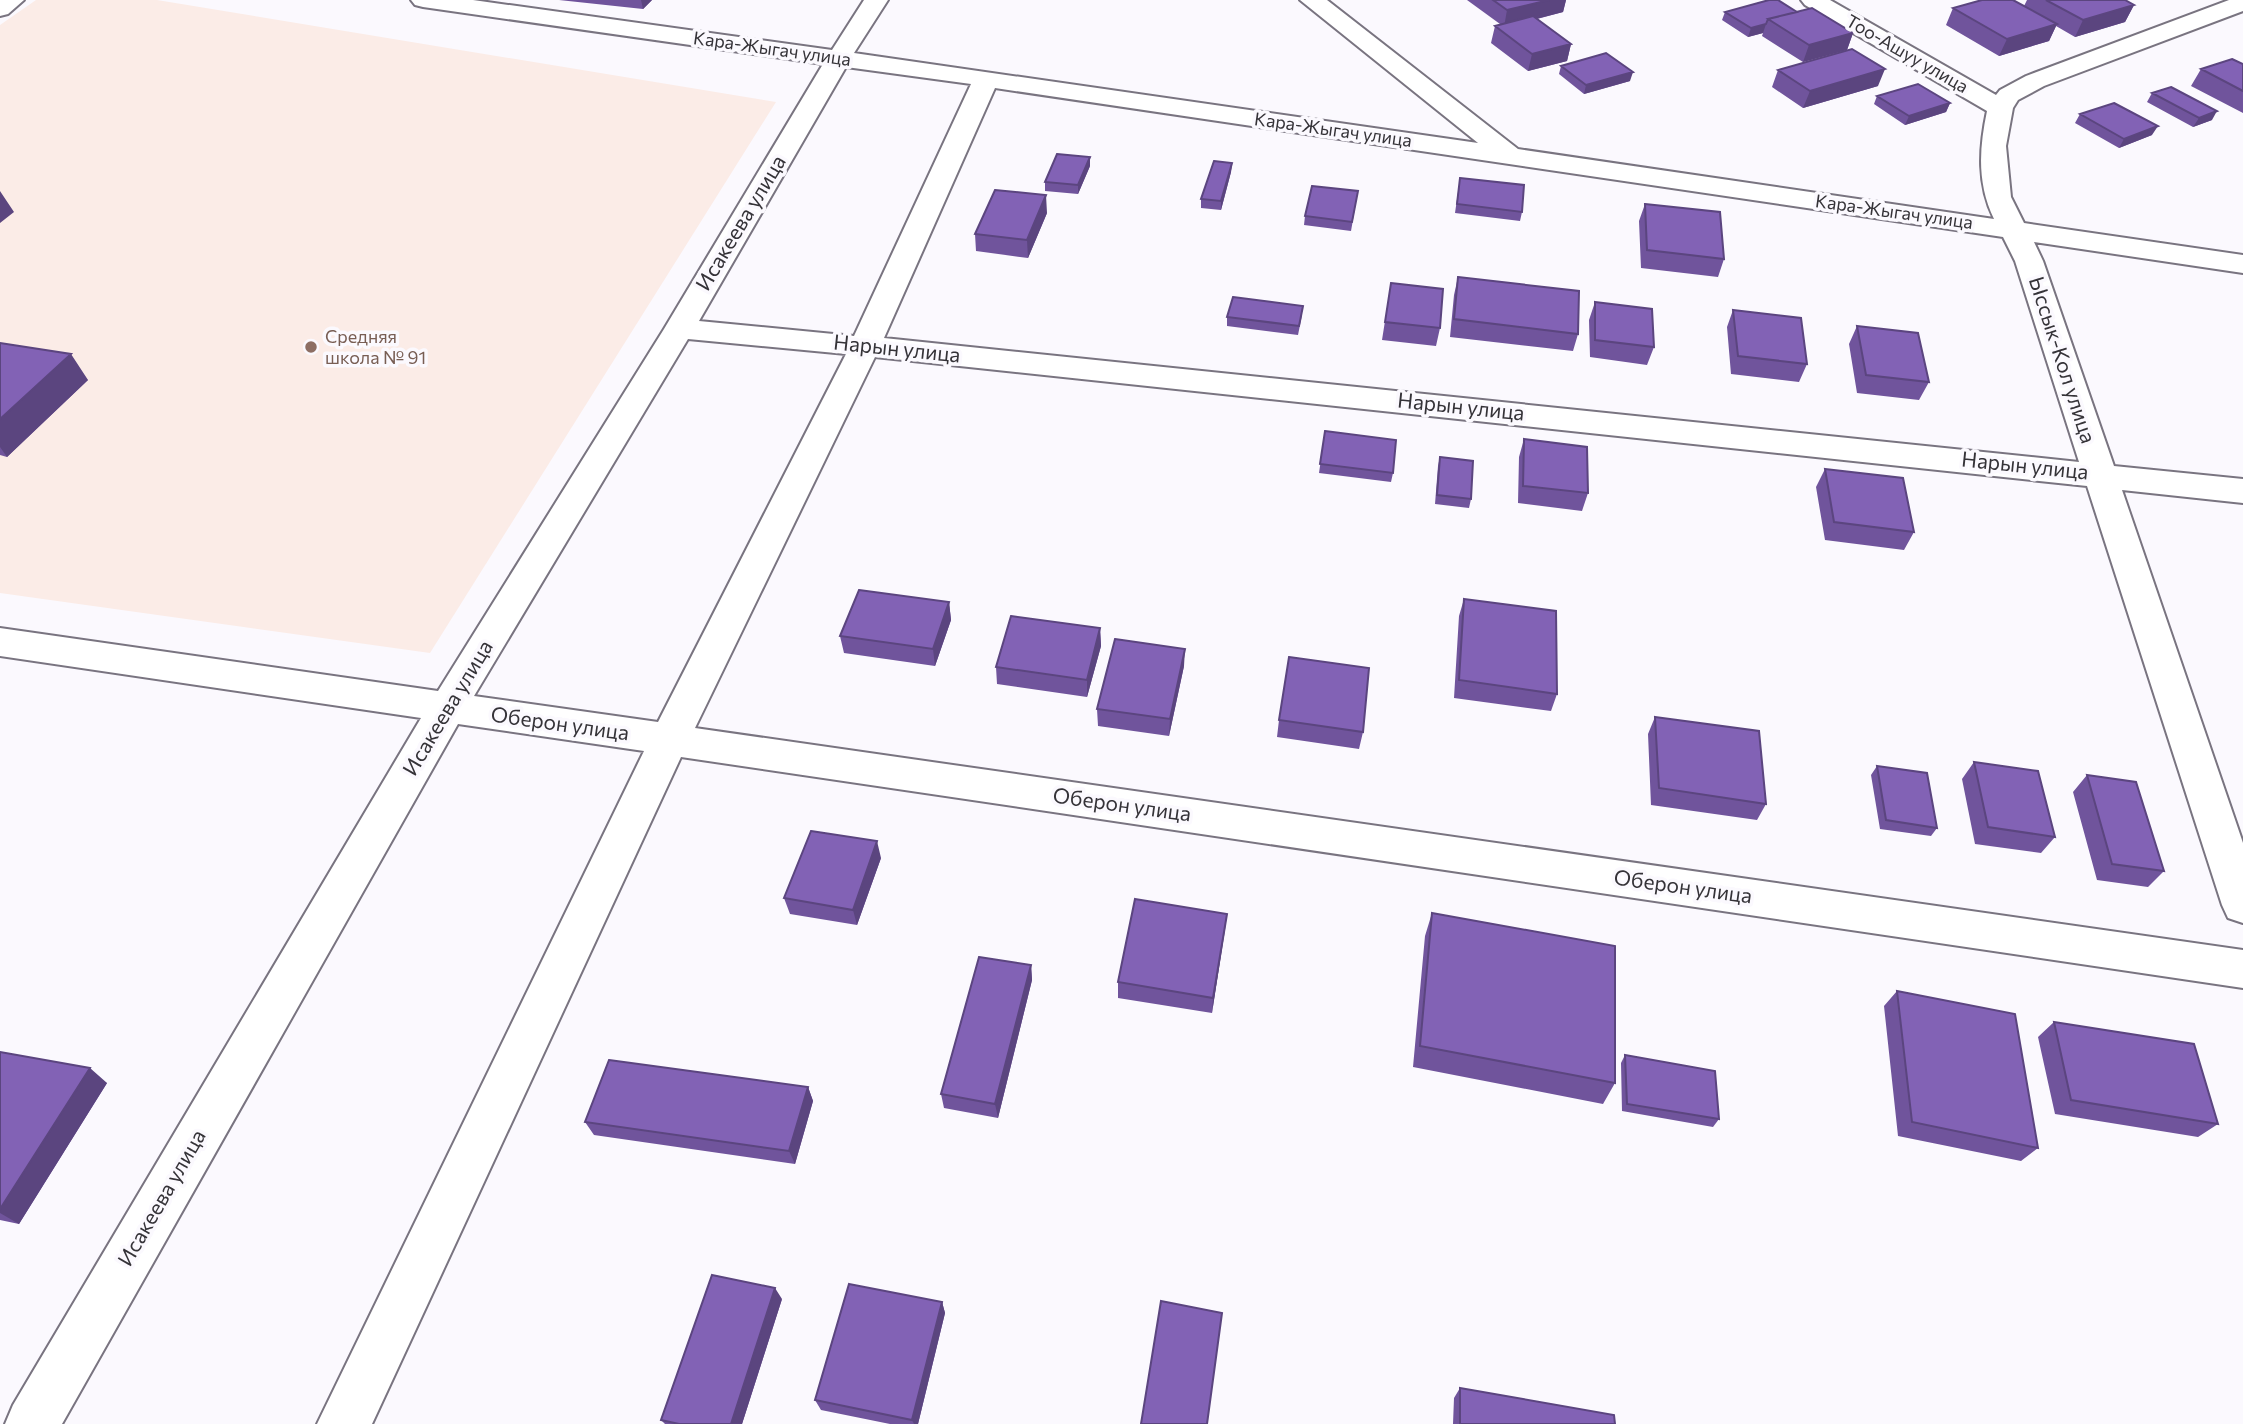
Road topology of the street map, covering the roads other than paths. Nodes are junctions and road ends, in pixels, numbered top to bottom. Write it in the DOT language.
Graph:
graph roads {
  1 [pos="12,0"];
  2 [pos="423,0"];
  3 [pos="876,0"];
  4 [pos="1312,0"];
  5 [pos="1813,0"];
  6 [pos="2243,3"];
  7 [pos="0,9"];
  8 [pos="838,59"];
  9 [pos="986,79"];
  10 [pos="2000,108"];
  11 [pos="1511,156"];
  12 [pos="2013,229"];
  13 [pos="2243,264"];
  14 [pos="679,328"];
  15 [pos="865,345"];
  16 [pos="2099,474"];
  17 [pos="2243,491"];
  18 [pos="0,642"];
  19 [pos="447,708"];
  20 [pos="670,738"];
  21 [pos="2243,905"];
  22 [pos="2243,969"];
  23 [pos="32,1424"];
  24 [pos="344,1424"];
  1 -- 7 [label="street"];
  2 -- 8 [label="street, Кара-Жыгач улица"];
  3 -- 8 [label="street, Исакеева улица"];
  4 -- 11 [label="street"];
  5 -- 10 [label="street, Тоо-Ашуу улица"];
  6 -- 10 [label="street"];
  8 -- 9 [label="street, Кара-Жыгач улица"];
  8 -- 14 [label="street, Исакеева улица"];
  9 -- 11 [label="street, Кара-Жыгач улица"];
  9 -- 15 [label="street"];
  10 -- 12 [label="street, Ыссык-Кол улица"];
  11 -- 12 [label="street, Кара-Жыгач улица"];
  12 -- 13 [label="street, Кара-Жыгач улица"];
  12 -- 16 [label="street, Ыссык-Кол улица"];
  14 -- 15 [label="street, Нарын улица"];
  14 -- 19 [label="street, Исакеева улица"];
  15 -- 16 [label="street, Нарын улица"];
  15 -- 20 [label="street"];
  16 -- 17 [label="street, Нарын улица"];
  16 -- 21 [label="street, Ыссык-Кол улица"];
  18 -- 19 [label="street, Оберон улица"];
  19 -- 20 [label="street, Оберон улица"];
  19 -- 23 [label="street, Исакеева улица"];
  20 -- 22 [label="street, Оберон улица"];
  20 -- 24 [label="street"];
}
